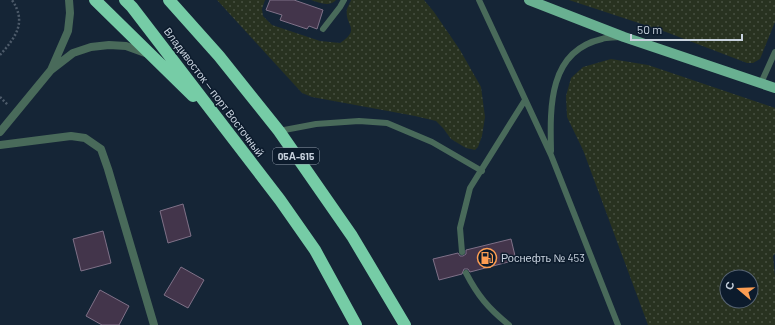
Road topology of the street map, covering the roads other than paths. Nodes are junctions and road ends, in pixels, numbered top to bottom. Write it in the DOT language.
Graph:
graph roads {
  1 [pos="69,0"];
  2 [pos="95,0"];
  3 [pos="125,0"];
  4 [pos="169,0"];
  5 [pos="344,0"];
  6 [pos="479,0"];
  7 [pos="530,0"];
  8 [pos="323,29"];
  9 [pos="624,37"];
  10 [pos="775,52"];
  11 [pos="151,55"];
  12 [pos="51,70"];
  13 [pos="761,83"];
  14 [pos="775,88"];
  15 [pos="525,100"];
  16 [pos="226,128"];
  17 [pos="279,131"];
  18 [pos="0,132"];
  19 [pos="0,145"];
  20 [pos="551,155"];
  21 [pos="482,171"];
  22 [pos="462,252"];
  23 [pos="466,273"];
  24 [pos="154,325"];
  25 [pos="356,325"];
  26 [pos="405,325"];
  27 [pos="509,325"];
  28 [pos="618,325"];
  1 -- 12 [label="street"];
  2 -- 11 [label="highway"];
  3 -- 16 [label="highway, Владивосток — порт Восточный / 05А-615"];
  4 -- 17 [label="highway, Владивосток — порт Восточный / 05А-615"];
  5 -- 8 [label="lane"];
  6 -- 15 [label="lane"];
  7 -- 9 [label="main road"];
  9 -- 13 [label="main road"];
  9 -- 20 [label="lane"];
  10 -- 13 [label="lane"];
  11 -- 12 [label="street"];
  11 -- 16 [label="highway"];
  12 -- 18 [label="street"];
  13 -- 14 [label="main road"];
  15 -- 20 [label="lane"];
  15 -- 21 [label="lane"];
  16 -- 25 [label="highway, Владивосток — порт Восточный / 05А-615"];
  17 -- 21 [label="lane"];
  17 -- 26 [label="highway, Владивосток — порт Восточный / 05А-615"];
  19 -- 24 [label="street"];
  20 -- 28 [label="lane"];
  21 -- 22 [label="lane"];
  23 -- 27 [label="lane"];
}
